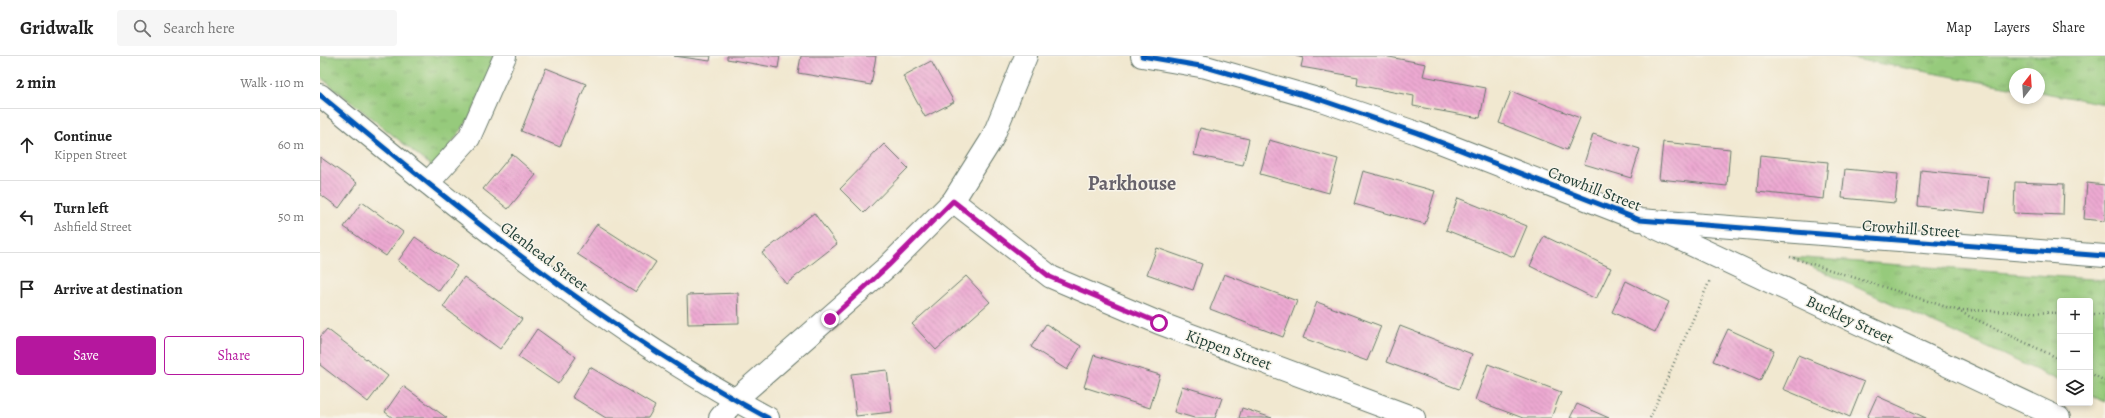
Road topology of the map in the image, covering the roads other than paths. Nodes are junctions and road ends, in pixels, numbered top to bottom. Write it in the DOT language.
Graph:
graph roads {
  1 [pos="505,56"];
  2 [pos="1026,56"];
  3 [pos="1142,56"];
  4 [pos="320,95"];
  5 [pos="428,183"];
  6 [pos="953,201"];
  7 [pos="1640,220"];
  8 [pos="2105,256"];
  9 [pos="735,400"];
  10 [pos="720,418"];
  11 [pos="768,418"];
  12 [pos="1414,418"];
  13 [pos="2059,418"];
  1 -- 5 [label="street"];
  2 -- 6 [label="street"];
  3 -- 7 [label="street, Crowhill Street"];
  4 -- 5 [label="street, Glenhead Street"];
  5 -- 9 [label="street, Glenhead Street"];
  6 -- 9 [label="street"];
  6 -- 12 [label="street, Kippen Street"];
  7 -- 8 [label="street, Crowhill Street"];
  7 -- 13 [label="street, Buckley Street"];
  9 -- 10 [label="street"];
  9 -- 11 [label="street, Glenhead Street"];
}
